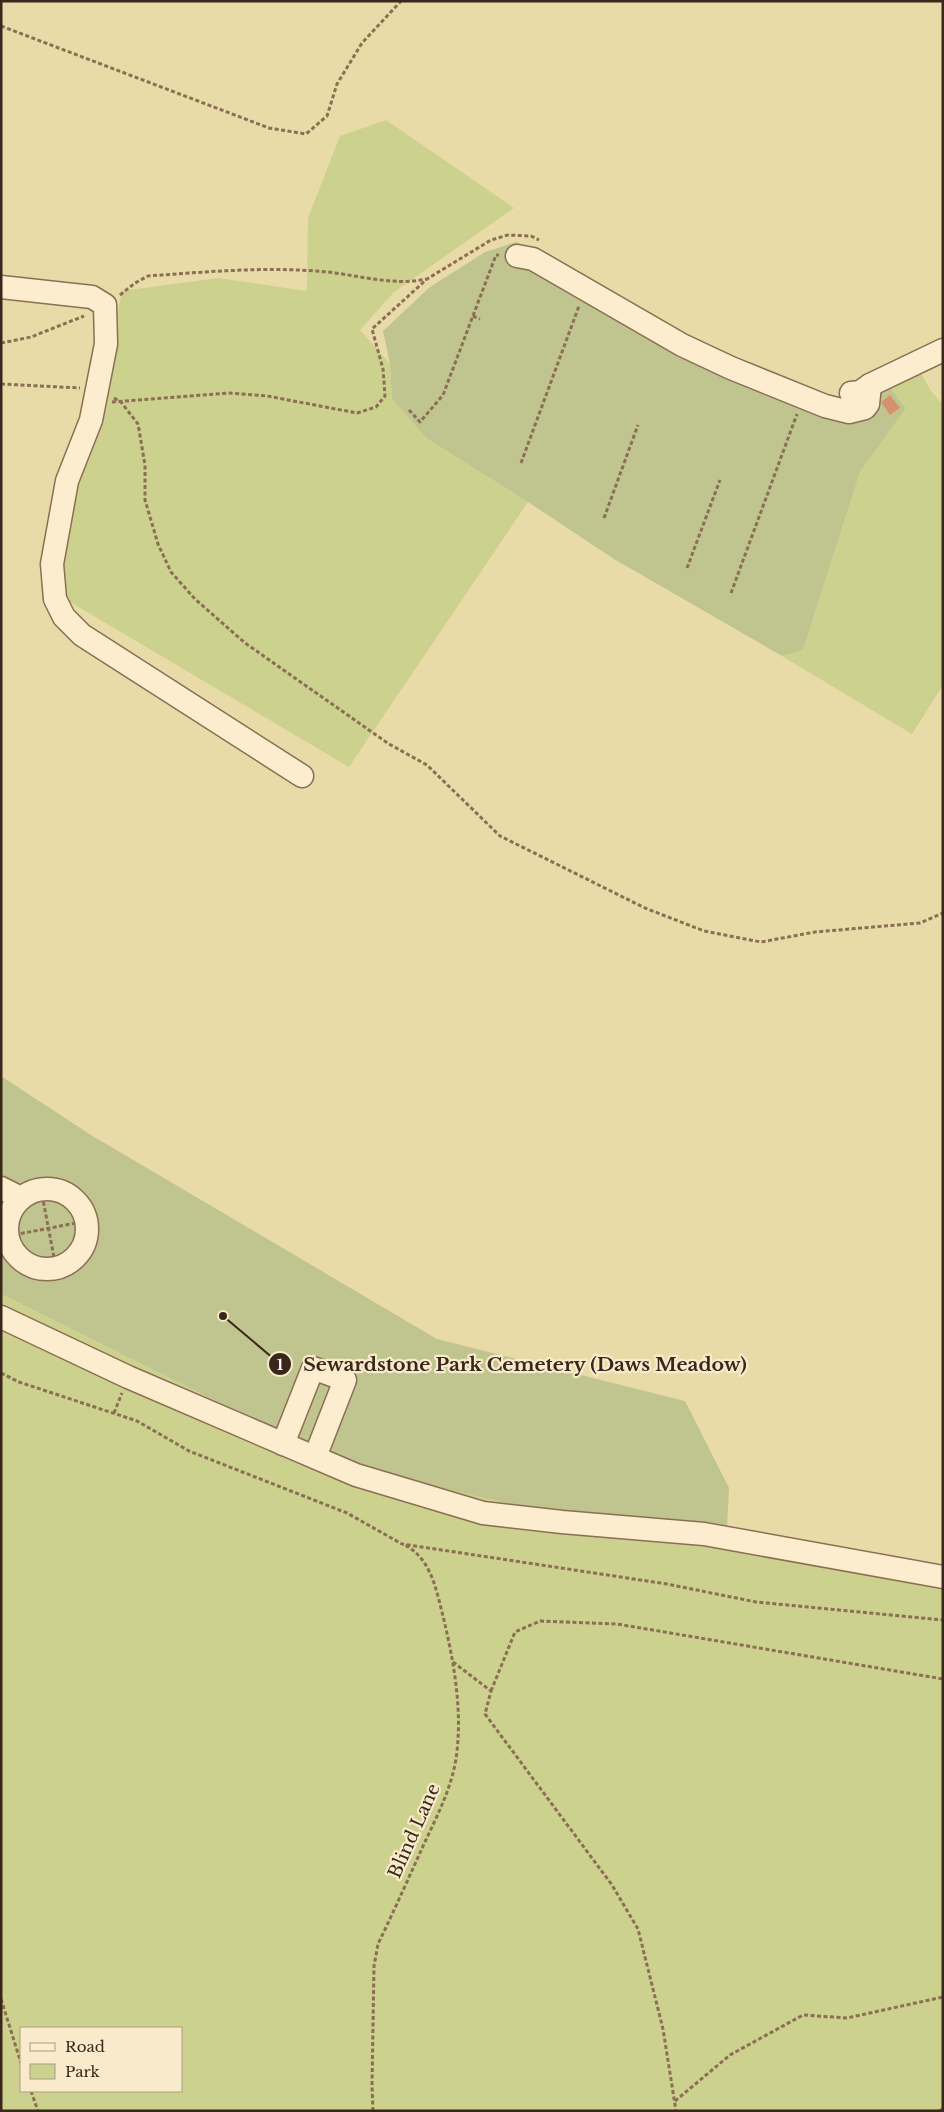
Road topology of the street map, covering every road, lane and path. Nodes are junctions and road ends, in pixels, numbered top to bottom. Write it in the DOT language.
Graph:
graph roads {
  1 [pos="401,1"];
  2 [pos="1,26"];
  3 [pos="540,241"];
  4 [pos="517,256"];
  5 [pos="426,278"];
  6 [pos="1,287"];
  7 [pos="116,298"];
  8 [pos="582,301"];
  9 [pos="89,314"];
  10 [pos="473,316"];
  11 [pos="480,319"];
  12 [pos="1,343"];
  13 [pos="943,350"];
  14 [pos="1,384"];
  15 [pos="96,396"];
  16 [pos="121,402"];
  17 [pos="799,409"];
  18 [pos="410,410"];
  19 [pos="638,425"];
  20 [pos="521,464"];
  21 [pos="720,480"];
  22 [pos="604,518"];
  23 [pos="687,568"];
  24 [pos="731,593"];
  25 [pos="302,776"];
  26 [pos="943,913"];
  27 [pos="21,1192"];
  28 [pos="87,1221"];
  29 [pos="48,1229"];
  30 [pos="8,1236"];
  31 [pos="56,1268"];
  32 [pos="1,1317"];
  33 [pos="283,1444"];
  34 [pos="315,1457"];
  35 [pos="402,1544"];
  36 [pos="943,1577"];
  37 [pos="453,1662"];
  38 [pos="943,1679"];
  39 [pos="491,1691"];
  40 [pos="943,1997"];
  41 [pos="1,1999"];
  42 [pos="20,2060"];
  43 [pos="31,2092"];
  44 [pos="674,2101"];
  45 [pos="943,2109"];
  46 [pos="38,2111"];
  47 [pos="373,2111"];
  48 [pos="676,2111"];
  49 [pos="939,2111"];
  1 -- 2 [label="path"];
  3 -- 5 [label="path"];
  4 -- 10 [label="path"];
  4 -- 13 [label="lane"];
  5 -- 7 [label="path"];
  5 -- 16 [label="path"];
  6 -- 15 [label="lane"];
  8 -- 20 [label="path"];
  9 -- 12 [label="path"];
  10 -- 11 [label="path"];
  10 -- 18 [label="path"];
  14 -- 15 [label="path"];
  15 -- 16 [label="path"];
  15 -- 16 [label="path"];
  15 -- 25 [label="lane"];
  16 -- 26 [label="path"];
  17 -- 24 [label="path"];
  19 -- 22 [label="path"];
  21 -- 23 [label="path"];
  27 -- 28 [label="lane"];
  27 -- 29 [label="path"];
  27 -- 30 [label="lane"];
  28 -- 29 [label="path"];
  28 -- 31 [label="lane"];
  29 -- 30 [label="path"];
  29 -- 31 [label="path"];
  30 -- 31 [label="lane"];
  32 -- 33 [label="lane"];
  33 -- 34 [label="lane"];
  33 -- 34 [label="lane"];
  34 -- 36 [label="lane"];
  35 -- 37 [label="path, Blind Lane"];
  37 -- 39 [label="path"];
  37 -- 47 [label="path, Blind Lane"];
  38 -- 39 [label="path"];
  39 -- 44 [label="path"];
  40 -- 44 [label="path"];
  41 -- 42 [label="path"];
  43 -- 46 [label="path"];
  44 -- 48 [label="path"];
  45 -- 49 [label="path"];
}
